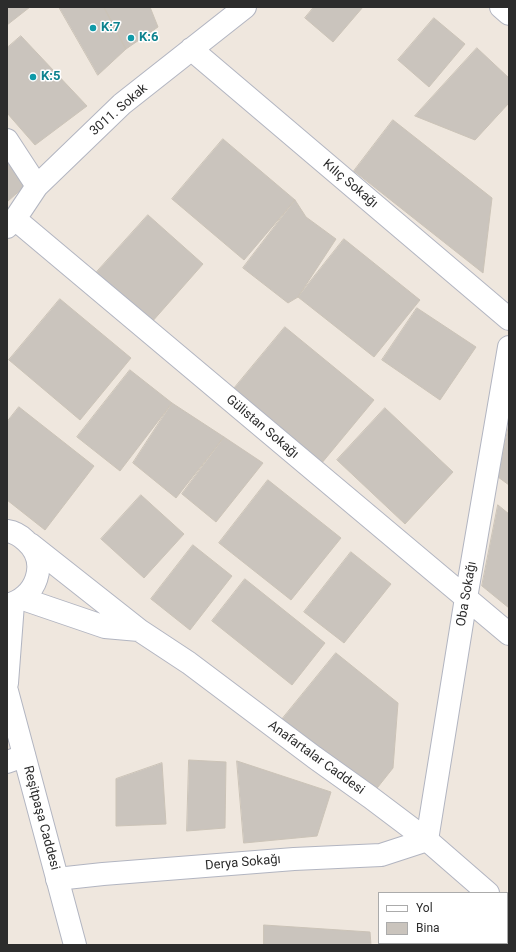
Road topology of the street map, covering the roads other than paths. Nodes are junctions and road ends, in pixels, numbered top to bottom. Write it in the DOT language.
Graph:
graph roads {
  1 [pos="245,7"];
  2 [pos="501,7"];
  3 [pos="509,14"];
  4 [pos="191,49"];
  5 [pos="7,140"];
  6 [pos="37,186"];
  7 [pos="11,223"];
  8 [pos="509,319"];
  9 [pos="509,347"];
  10 [pos="16,533"];
  11 [pos="466,598"];
  12 [pos="14,602"];
  13 [pos="139,630"];
  14 [pos="509,634"];
  15 [pos="7,683"];
  16 [pos="7,691"];
  17 [pos="16,759"];
  18 [pos="427,840"];
  19 [pos="57,879"];
  20 [pos="487,892"];
  21 [pos="75,945"];
  1 -- 4 [label="street, 3011. Sokak"];
  2 -- 3 [label="street"];
  4 -- 6 [label="street, 3011. Sokak"];
  4 -- 8 [label="street, Kılıç Sokağı"];
  5 -- 6 [label="street"];
  6 -- 7 [label="street, 3011. Sokak"];
  7 -- 11 [label="street, Gülistan Sokağı"];
  9 -- 11 [label="street, Oba Sokağı"];
  10 -- 12 [label="street"];
  10 -- 13 [label="street, Anafartalar Caddesi"];
  11 -- 14 [label="street, Gülistan Sokağı"];
  11 -- 18 [label="street, Oba Sokağı"];
  12 -- 13 [label="street, Anafartalar Caddesi"];
  12 -- 15 [label="street"];
  13 -- 18 [label="street, Anafartalar Caddesi"];
  16 -- 17 [label="street, Reşitpaşa Caddesi"];
  17 -- 19 [label="street, Reşitpaşa Caddesi"];
  18 -- 19 [label="street, Derya Sokağı"];
  18 -- 20 [label="street, Anafartalar Caddesi"];
  19 -- 21 [label="street, Reşitpaşa Caddesi"];
}
